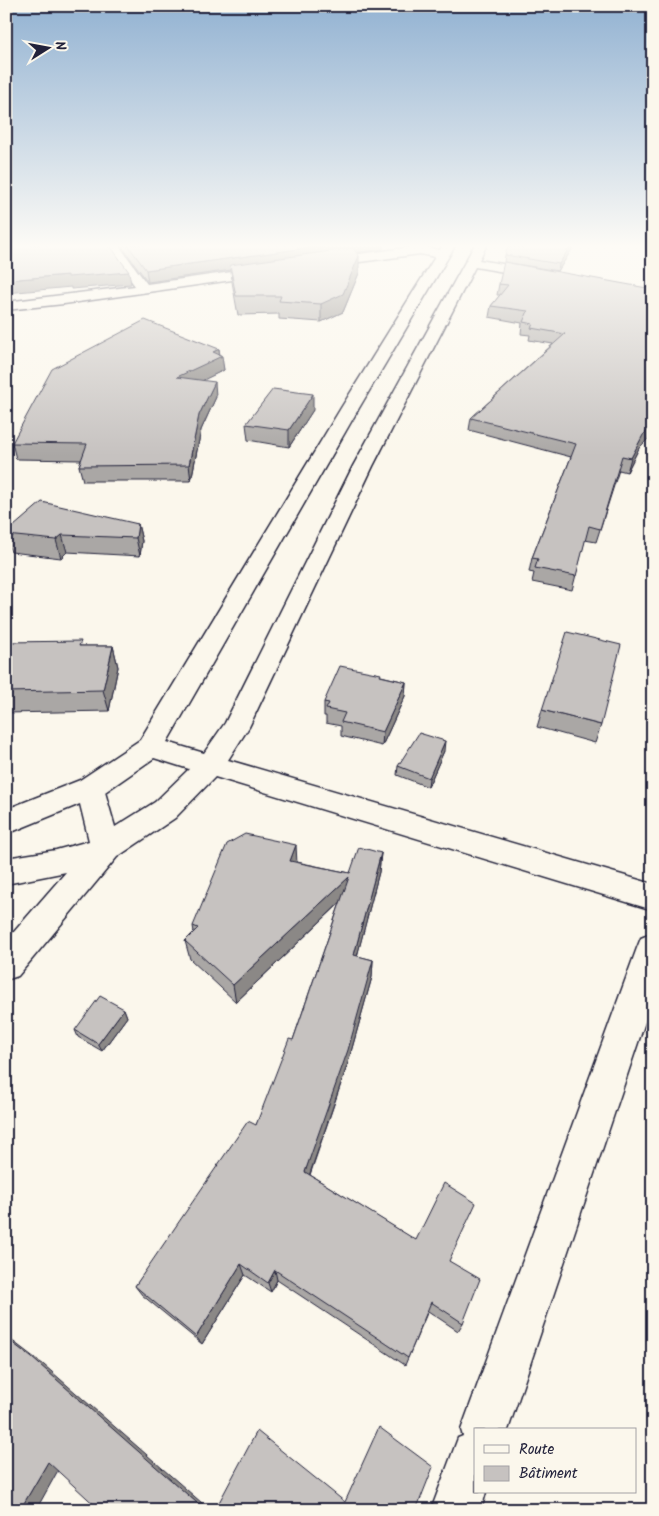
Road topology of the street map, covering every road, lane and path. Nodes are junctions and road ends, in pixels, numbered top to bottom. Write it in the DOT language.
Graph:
graph roads {
  1 [pos="407,315"];
  2 [pos="444,315"];
  3 [pos="150,747"];
  4 [pos="211,764"];
  5 [pos="90,788"];
  6 [pos="6,818"];
  7 [pos="106,848"];
  8 [pos="6,871"];
  9 [pos="653,897"];
  10 [pos="653,948"];
  11 [pos="6,965"];
  12 [pos="485,1428"];
  13 [pos="474,1458"];
  14 [pos="456,1510"];
  1 -- 3 [label="street"];
  2 -- 4 [label="street"];
  3 -- 4 [label="street"];
  3 -- 5 [label="street"];
  4 -- 7 [label="street"];
  4 -- 9 [label="street"];
  5 -- 6 [label="street"];
  5 -- 7 [label="street"];
  7 -- 8 [label="street"];
  7 -- 11 [label="street"];
  10 -- 12 [label="street"];
  13 -- 14 [label="street"];
}
